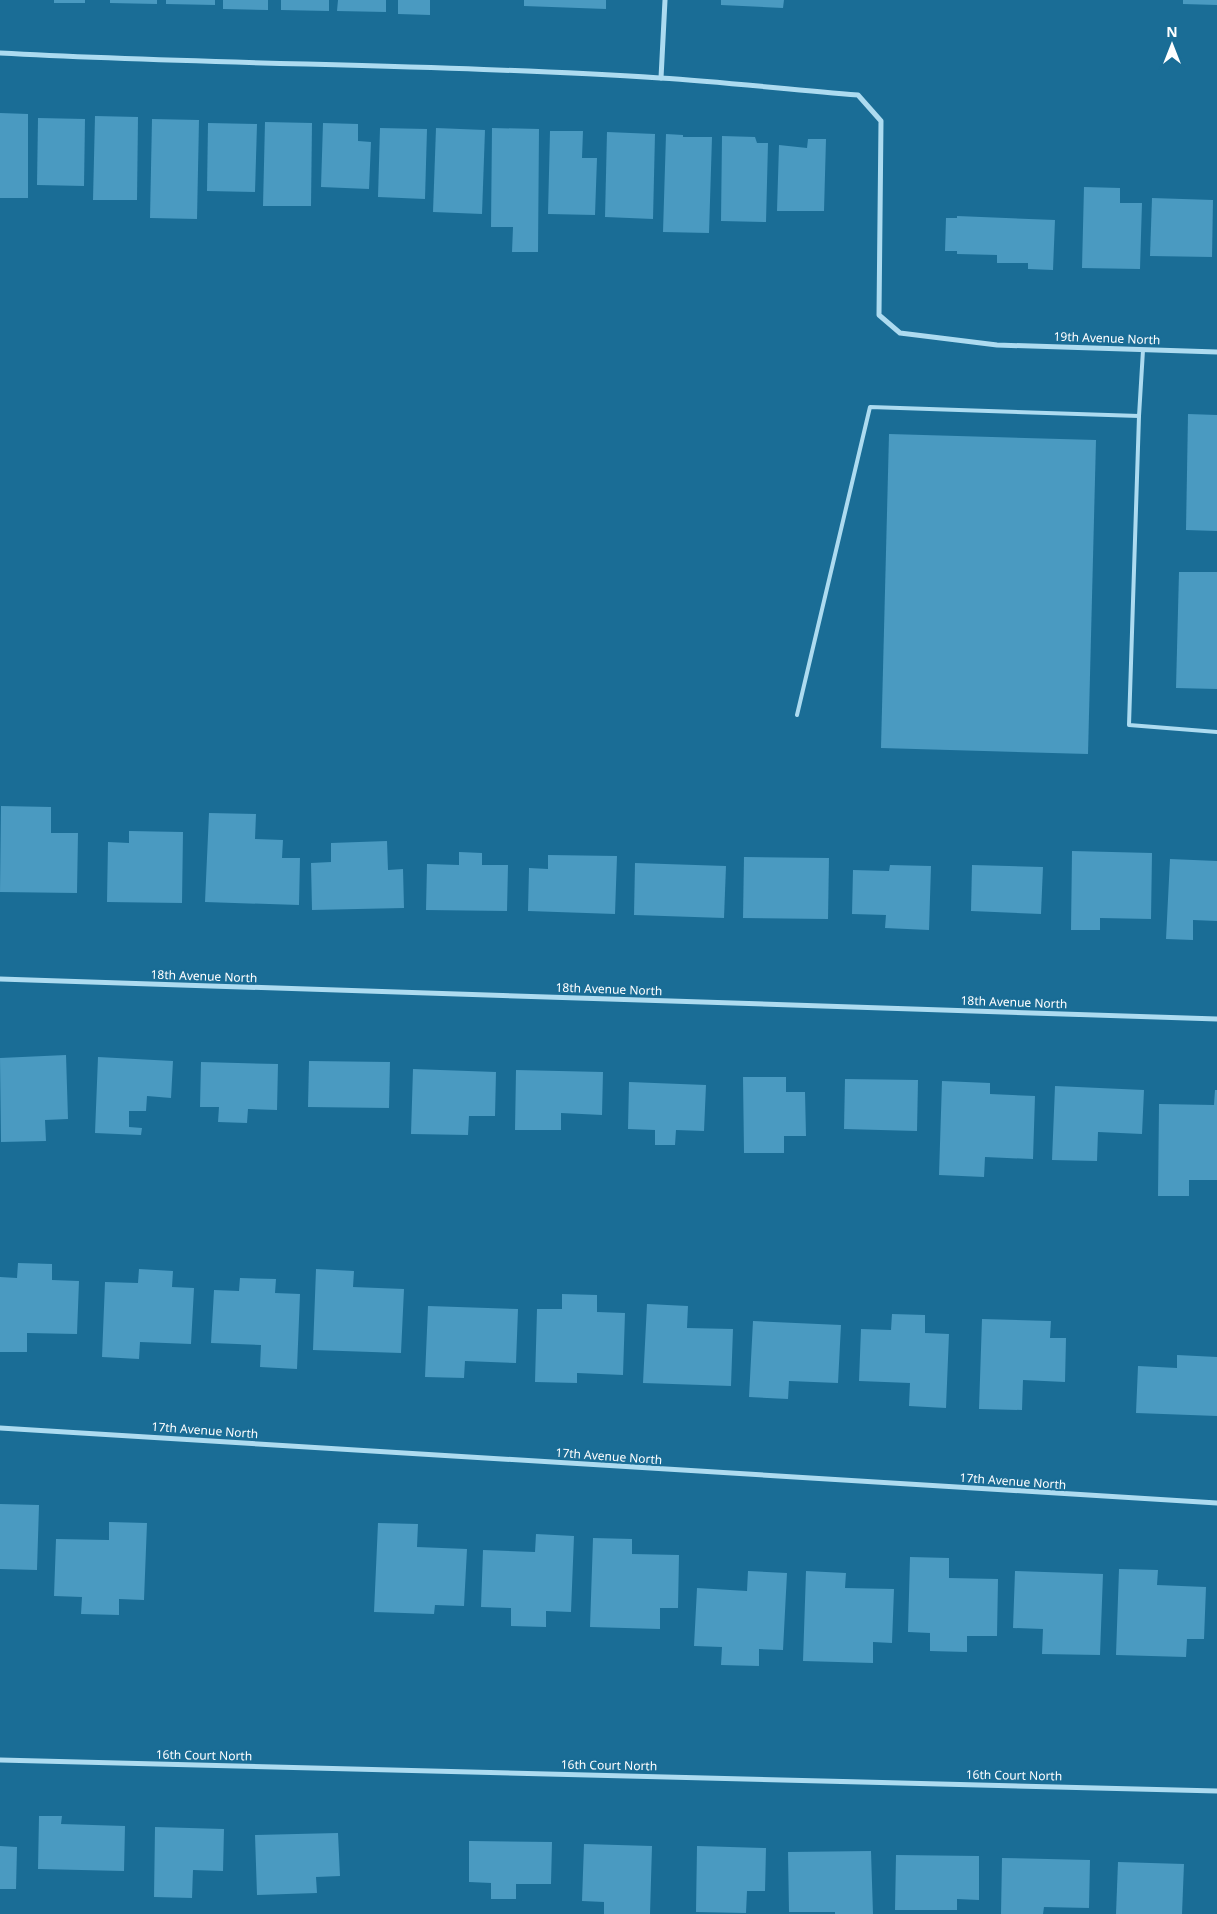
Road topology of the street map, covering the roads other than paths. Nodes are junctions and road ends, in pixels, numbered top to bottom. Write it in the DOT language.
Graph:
graph roads {
  1 [pos="664,0"];
  2 [pos="0,53"];
  3 [pos="661,78"];
  4 [pos="1143,350"];
  5 [pos="1217,352"];
  6 [pos="1139,416"];
  7 [pos="797,715"];
  8 [pos="1217,732"];
  9 [pos="0,979"];
  10 [pos="1217,1019"];
  11 [pos="0,1428"];
  12 [pos="1217,1504"];
  13 [pos="0,1760"];
  14 [pos="1217,1791"];
  1 -- 3 [label="street"];
  2 -- 3 [label="street, 19th Avenue North"];
  3 -- 4 [label="street, 19th Avenue North"];
  4 -- 5 [label="street, 19th Avenue North"];
  4 -- 6 [label="lane"];
  6 -- 7 [label="lane"];
  6 -- 8 [label="lane"];
  9 -- 10 [label="street, 18th Avenue North"];
  11 -- 12 [label="street, 17th Avenue North"];
  13 -- 14 [label="street, 16th Court North"];
}
